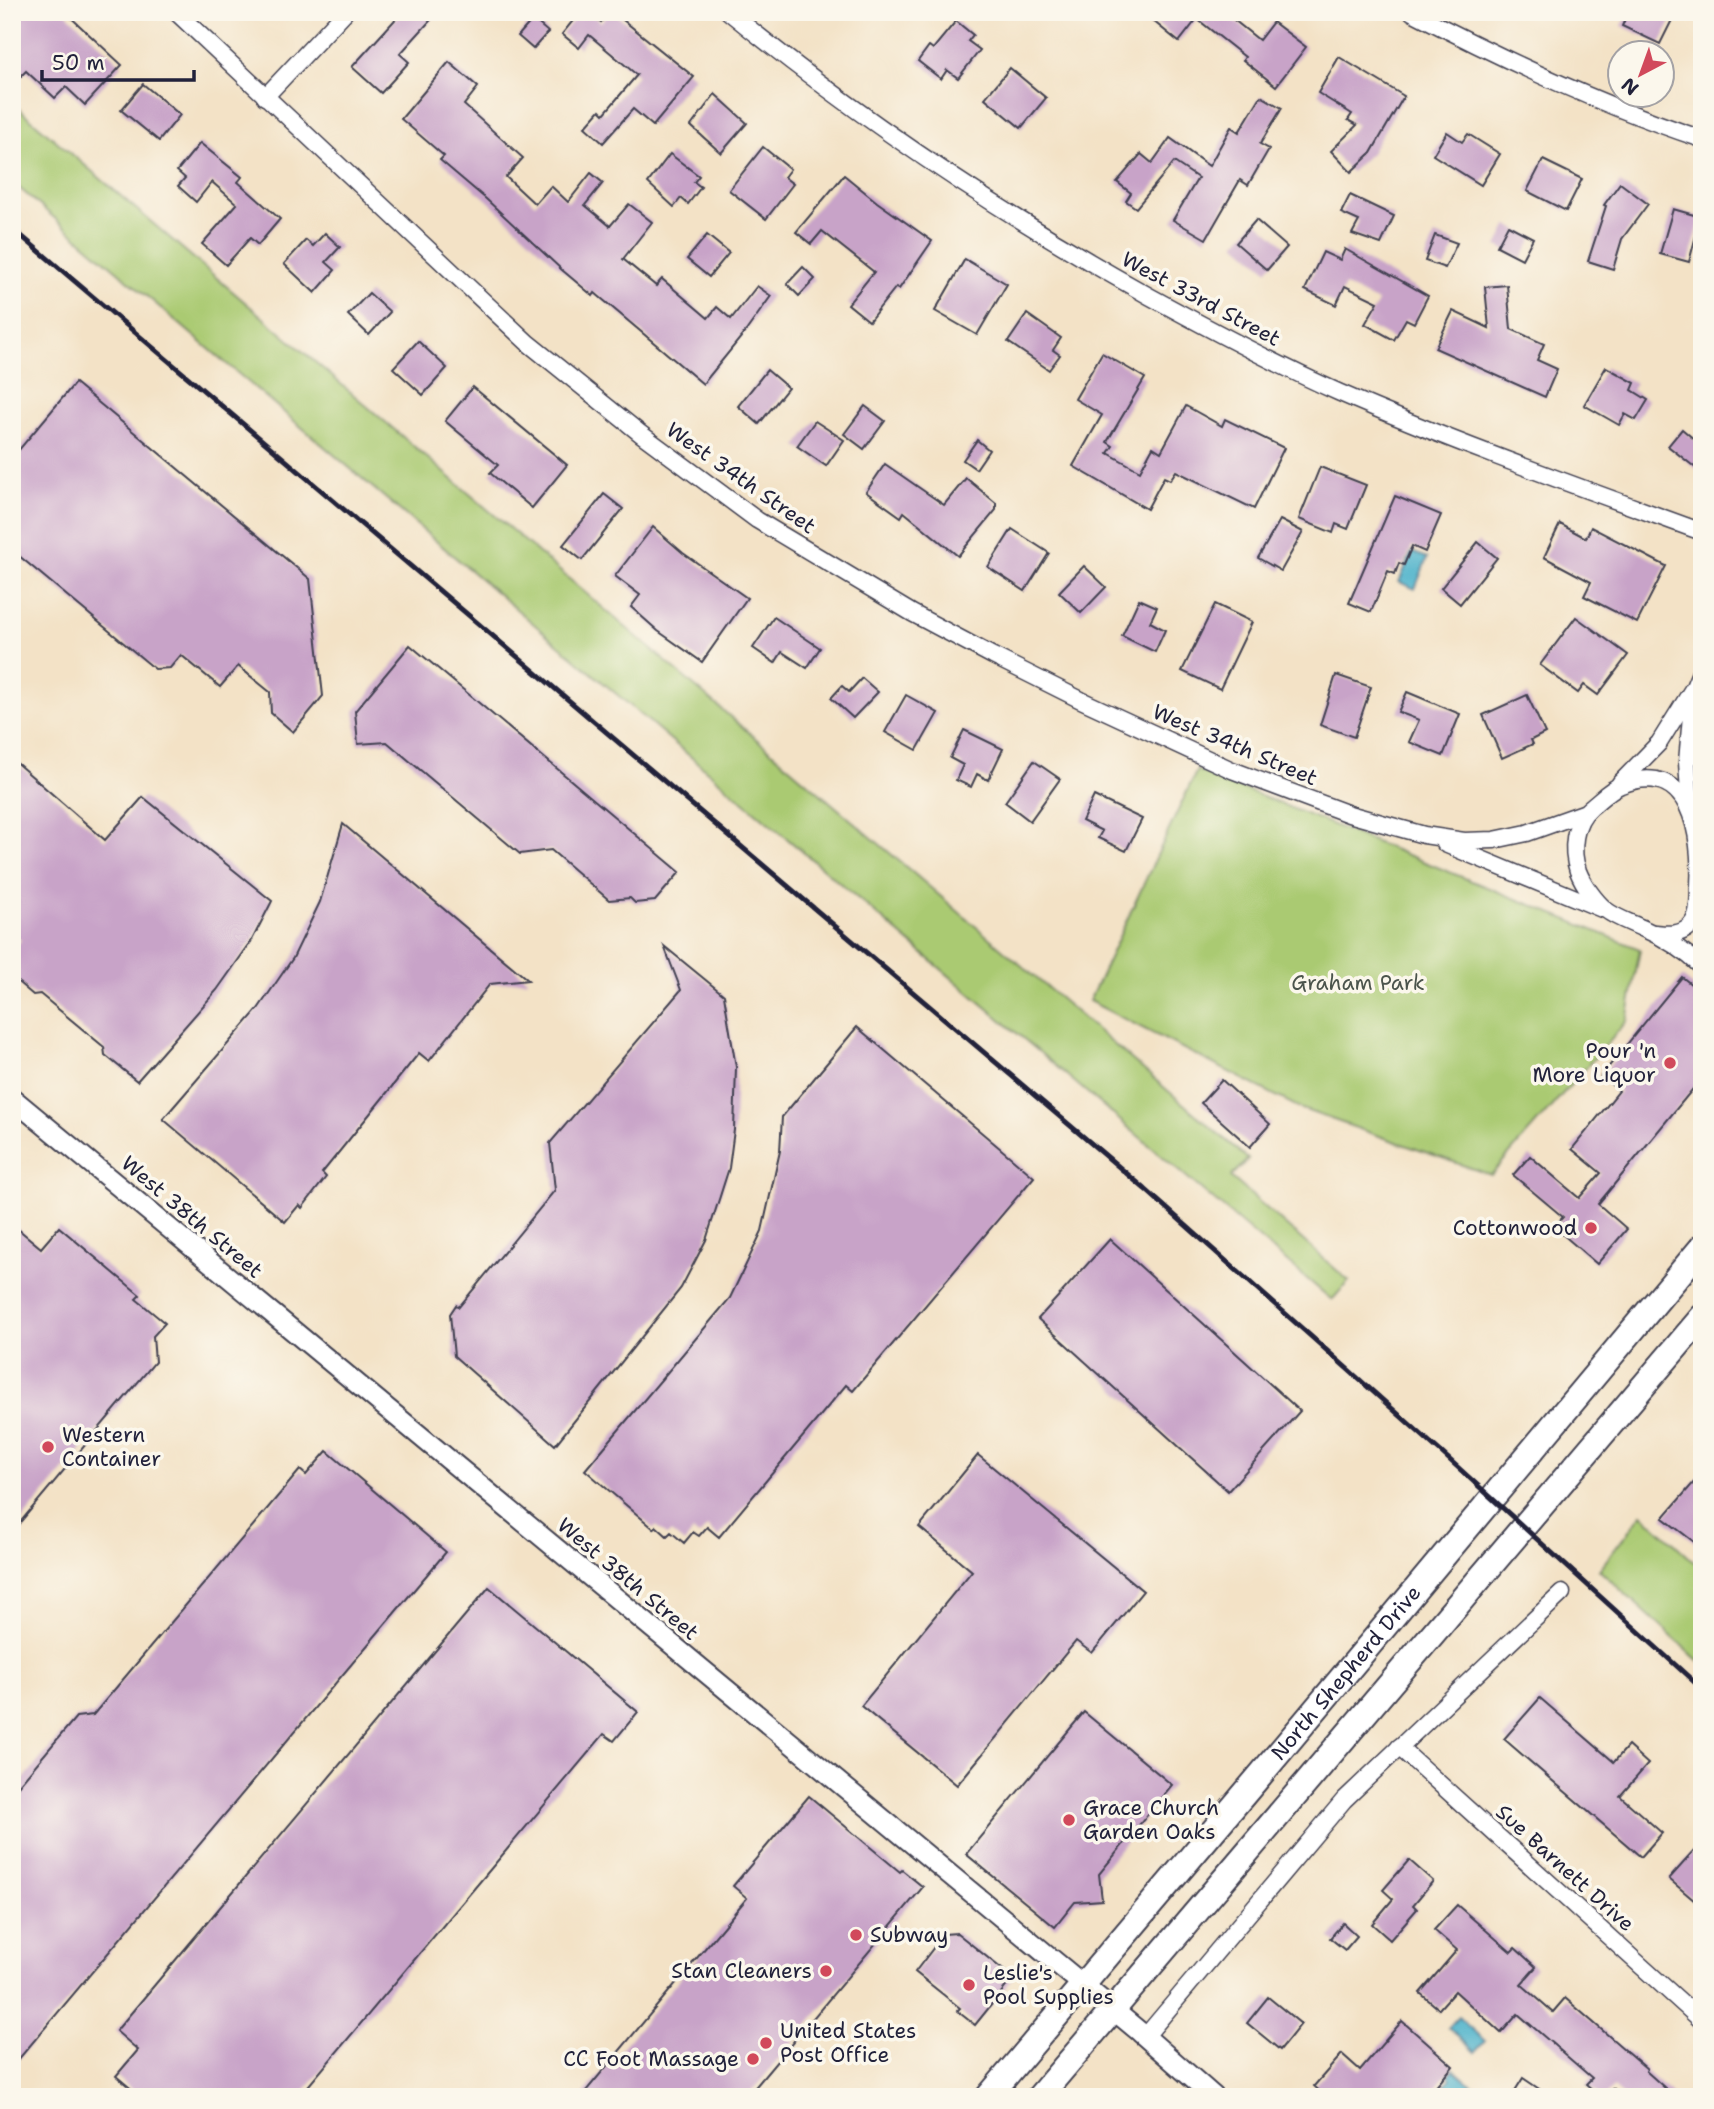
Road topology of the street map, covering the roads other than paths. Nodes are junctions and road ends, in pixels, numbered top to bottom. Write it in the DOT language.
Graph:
graph roads {
  1 [pos="176,12"];
  2 [pos="345,12"];
  3 [pos="729,12"];
  4 [pos="1412,12"];
  5 [pos="265,97"];
  6 [pos="1702,139"];
  7 [pos="1702,532"];
  8 [pos="1702,668"];
  9 [pos="1694,687"];
  10 [pos="1619,785"];
  11 [pos="1690,811"];
  12 [pos="1586,812"];
  13 [pos="1424,835"];
  14 [pos="1701,873"];
  15 [pos="1607,911"];
  16 [pos="1655,933"];
  17 [pos="1702,967"];
  18 [pos="12,1098"];
  19 [pos="1702,1247"];
  20 [pos="1702,1317"];
  21 [pos="1562,1593"];
  22 [pos="1399,1747"];
  23 [pos="1083,1985"];
  24 [pos="1112,2010"];
  25 [pos="1702,2021"];
  26 [pos="1145,2038"];
  27 [pos="988,2097"];
  28 [pos="1039,2097"];
  29 [pos="1214,2097"];
  1 -- 5 [label="street, West 34th Street"];
  2 -- 5 [label="street"];
  3 -- 7 [label="street, West 33rd Street"];
  4 -- 6 [label="street"];
  5 -- 13 [label="street, West 34th Street"];
  8 -- 9 [label="street"];
  9 -- 10 [label="street"];
  9 -- 11 [label="street"];
  10 -- 11 [label="street"];
  10 -- 12 [label="street"];
  11 -- 14 [label="street"];
  12 -- 13 [label="street, West 34th Street"];
  12 -- 15 [label="street"];
  13 -- 15 [label="street, West 34th Street"];
  14 -- 16 [label="street"];
  15 -- 16 [label="street"];
  16 -- 17 [label="street"];
  18 -- 23 [label="street, West 38th Street"];
  19 -- 23 [label="main road, North Shepherd Drive"];
  20 -- 24 [label="main road, North Shepherd Drive"];
  21 -- 22 [label="street"];
  22 -- 25 [label="street, Sue Barnett Drive"];
  22 -- 26 [label="street"];
  23 -- 24 [label="street, West 38th Street"];
  23 -- 27 [label="main road, North Shepherd Drive"];
  24 -- 26 [label="street, West 38th Street"];
  24 -- 28 [label="main road, North Shepherd Drive"];
  26 -- 29 [label="street, West 38th Street"];
}
